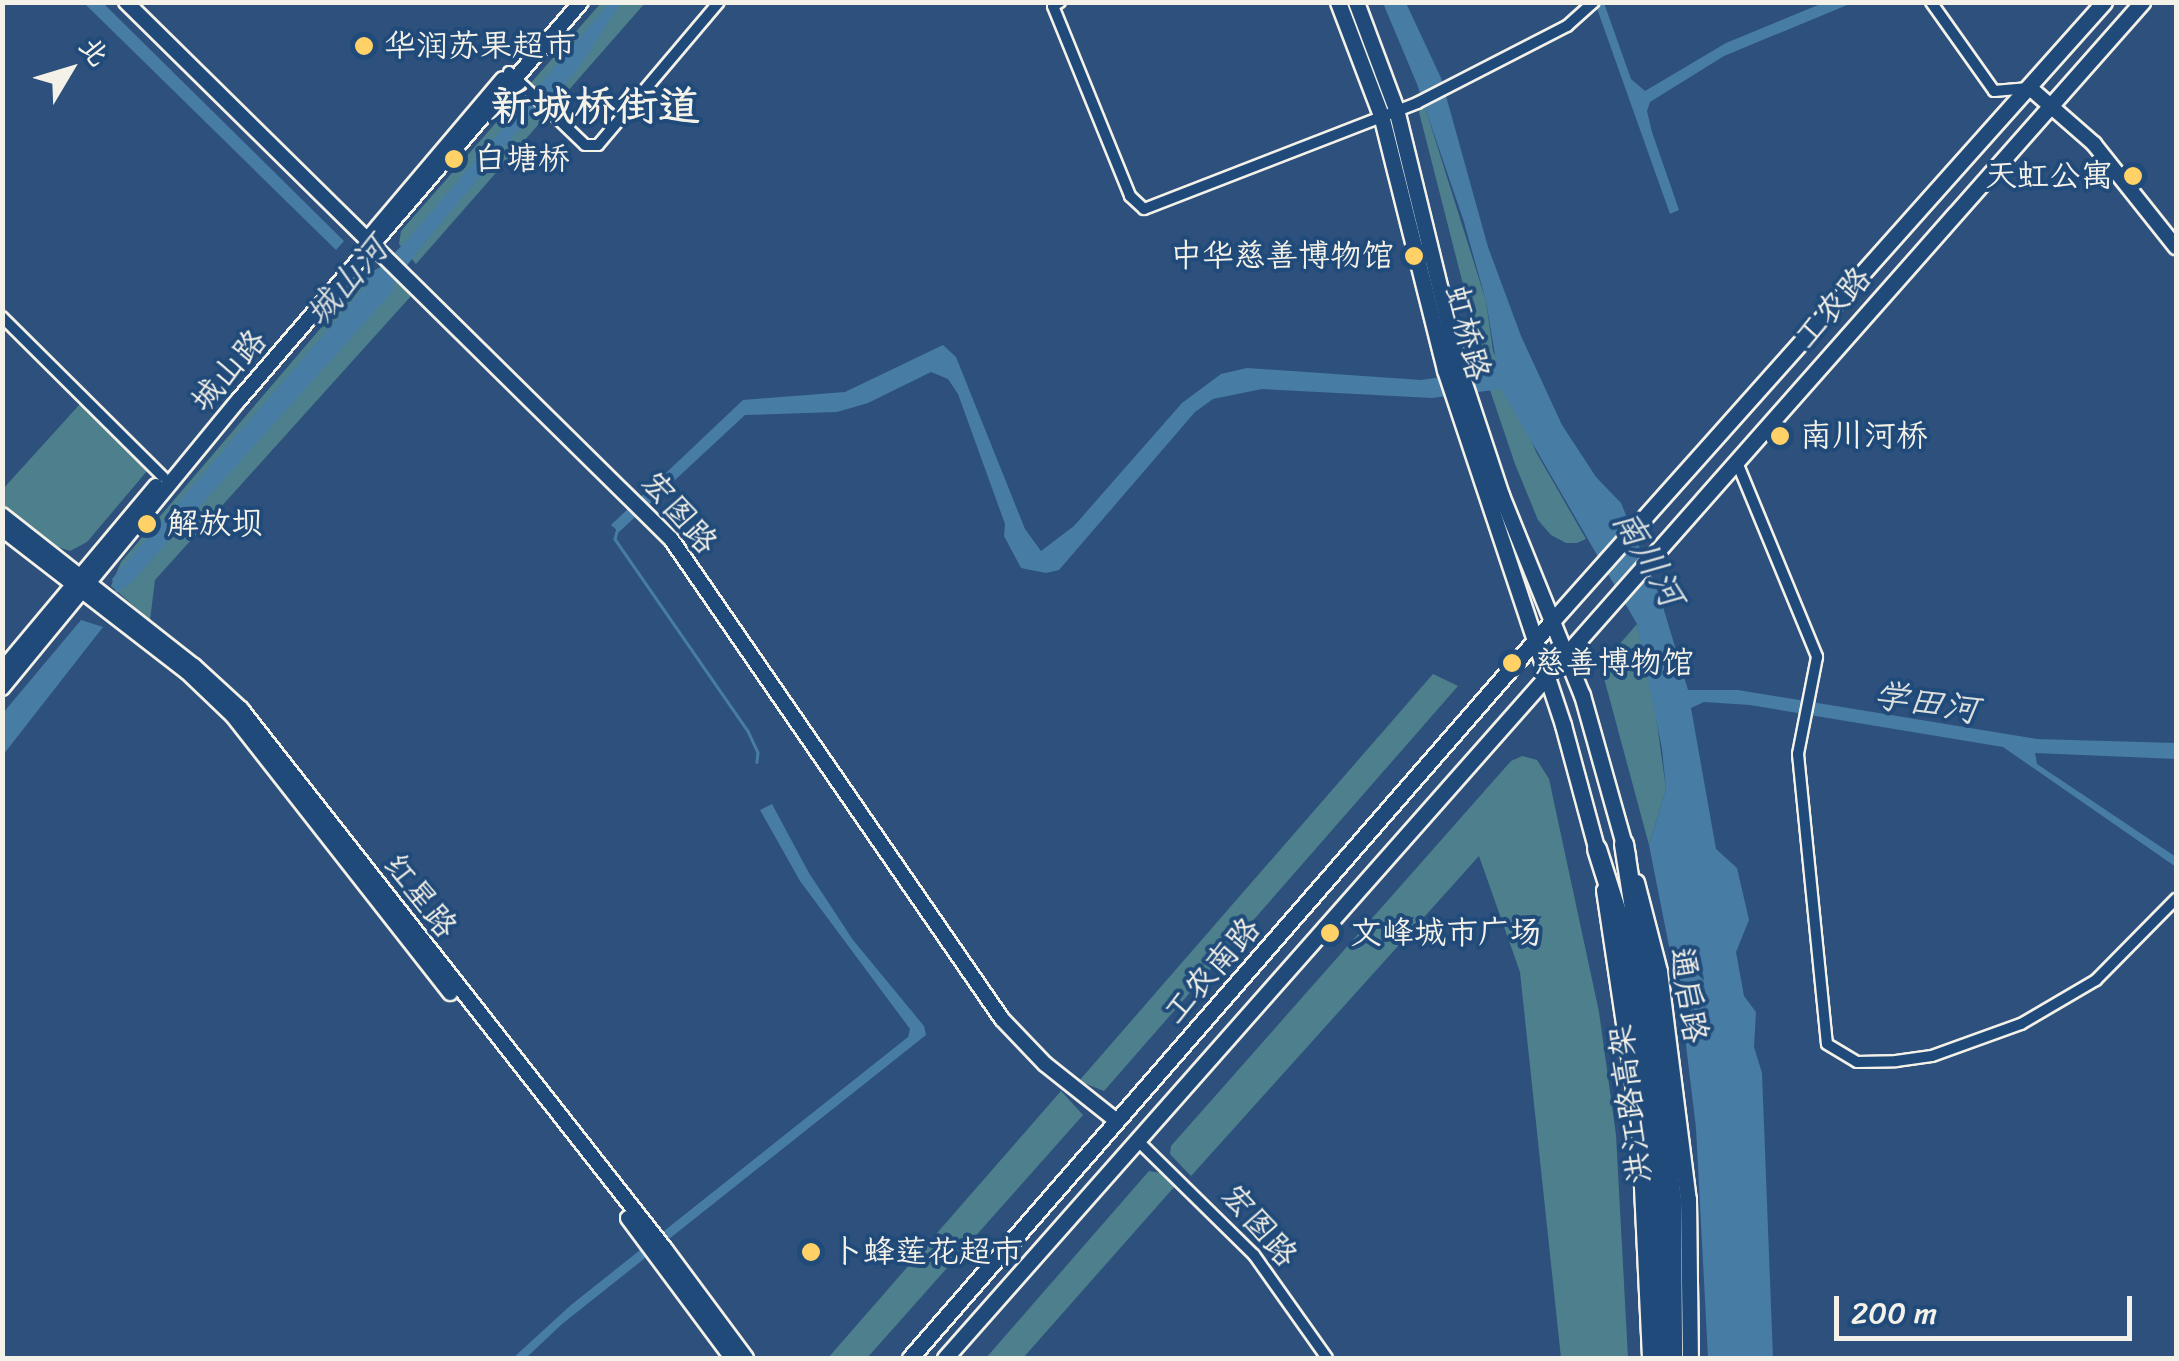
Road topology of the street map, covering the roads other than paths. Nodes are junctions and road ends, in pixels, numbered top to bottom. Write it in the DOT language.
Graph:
graph roads {
  1 [pos="126,2"];
  2 [pos="570,2"];
  3 [pos="581,2"];
  4 [pos="718,2"];
  5 [pos="1060,2"];
  6 [pos="1338,2"];
  7 [pos="1356,2"];
  8 [pos="1931,2"];
  9 [pos="2104,2"];
  10 [pos="2142,2"];
  11 [pos="1592,4"];
  12 [pos="512,74"];
  13 [pos="2030,88"];
  14 [pos="2050,105"];
  15 [pos="1389,112"];
  16 [pos="370,244"];
  17 [pos="2176,247"];
  18 [pos="2,317"];
  19 [pos="1462,398"];
  20 [pos="1736,460"];
  21 [pos="163,478"];
  22 [pos="2,515"];
  23 [pos="2,529"];
  24 [pos="80,582"];
  25 [pos="1553,620"];
  26 [pos="1535,642"];
  27 [pos="1566,651"];
  28 [pos="2,670"];
  29 [pos="1547,675"];
  30 [pos="2,688"];
  31 [pos="1624,844"];
  32 [pos="1597,850"];
  33 [pos="2176,899"];
  34 [pos="1653,1080"];
  35 [pos="1117,1121"];
  36 [pos="1137,1140"];
  37 [pos="661,1252"];
  38 [pos="732,1358"];
  39 [pos="746,1358"];
  40 [pos="910,1358"];
  41 [pos="945,1358"];
  42 [pos="1327,1358"];
  43 [pos="1650,1358"];
  44 [pos="1660,1358"];
  45 [pos="1673,1358"];
  46 [pos="1690,1358"];
  1 -- 16 [label="main road, 宏图路"];
  2 -- 12 [label="main road, 城山路"];
  3 -- 12 [label="main road, 城山路"];
  4 -- 12 [label="street"];
  5 -- 15 [label="street"];
  6 -- 15 [label="main road, 虹桥路"];
  7 -- 15 [label="main road, 虹桥路"];
  8 -- 13 [label="street"];
  9 -- 13 [label="main road, 工农路"];
  10 -- 14 [label="main road, 工农路"];
  11 -- 15 [label="street"];
  12 -- 16 [label="main road, 城山路"];
  13 -- 14 [label="main road"];
  13 -- 25 [label="main road, 工农路"];
  14 -- 17 [label="main road"];
  14 -- 20 [label="main road, 工农路"];
  15 -- 19 [label="main road, 虹桥路"];
  16 -- 21 [label="main road, 城山路"];
  16 -- 24 [label="main road, 城山路"];
  16 -- 35 [label="main road, 宏图路"];
  18 -- 21 [label="street"];
  19 -- 25 [label="main road, 虹桥路"];
  19 -- 26 [label="main road, 虹桥路"];
  20 -- 27 [label="main road, 工农路"];
  20 -- 33 [label="street"];
  21 -- 24 [label="main road, 城山路"];
  22 -- 24 [label="main road, 红星路"];
  23 -- 24 [label="main road, 红星路"];
  24 -- 28 [label="main road, 城山路"];
  24 -- 30 [label="main road, 城山路"];
  24 -- 37 [label="main road, 红星路"];
  25 -- 26 [label="main road, 工农南路"];
  25 -- 27 [label="main road, 虹桥路"];
  26 -- 29 [label="main road, 虹桥路"];
  26 -- 35 [label="main road, 工农南路"];
  27 -- 29 [label="main road, 工农南路"];
  27 -- 31 [label="main road, 通启路"];
  29 -- 32 [label="main road, 通启路"];
  29 -- 36 [label="main road, 工农南路"];
  31 -- 34 [label="highway, 洪江路高架"];
  31 -- 46 [label="main road, 通启路"];
  32 -- 34 [label="highway, 洪江路高架"];
  32 -- 43 [label="main road, 通启路"];
  34 -- 44 [label="highway, 洪江路高架"];
  34 -- 45 [label="highway, 洪江路高架"];
  35 -- 40 [label="main road, 工农南路"];
  36 -- 41 [label="main road, 工农南路"];
  36 -- 42 [label="street, 宏图路"];
  37 -- 38 [label="main road, 红星路"];
  37 -- 39 [label="main road, 红星路"];
}
